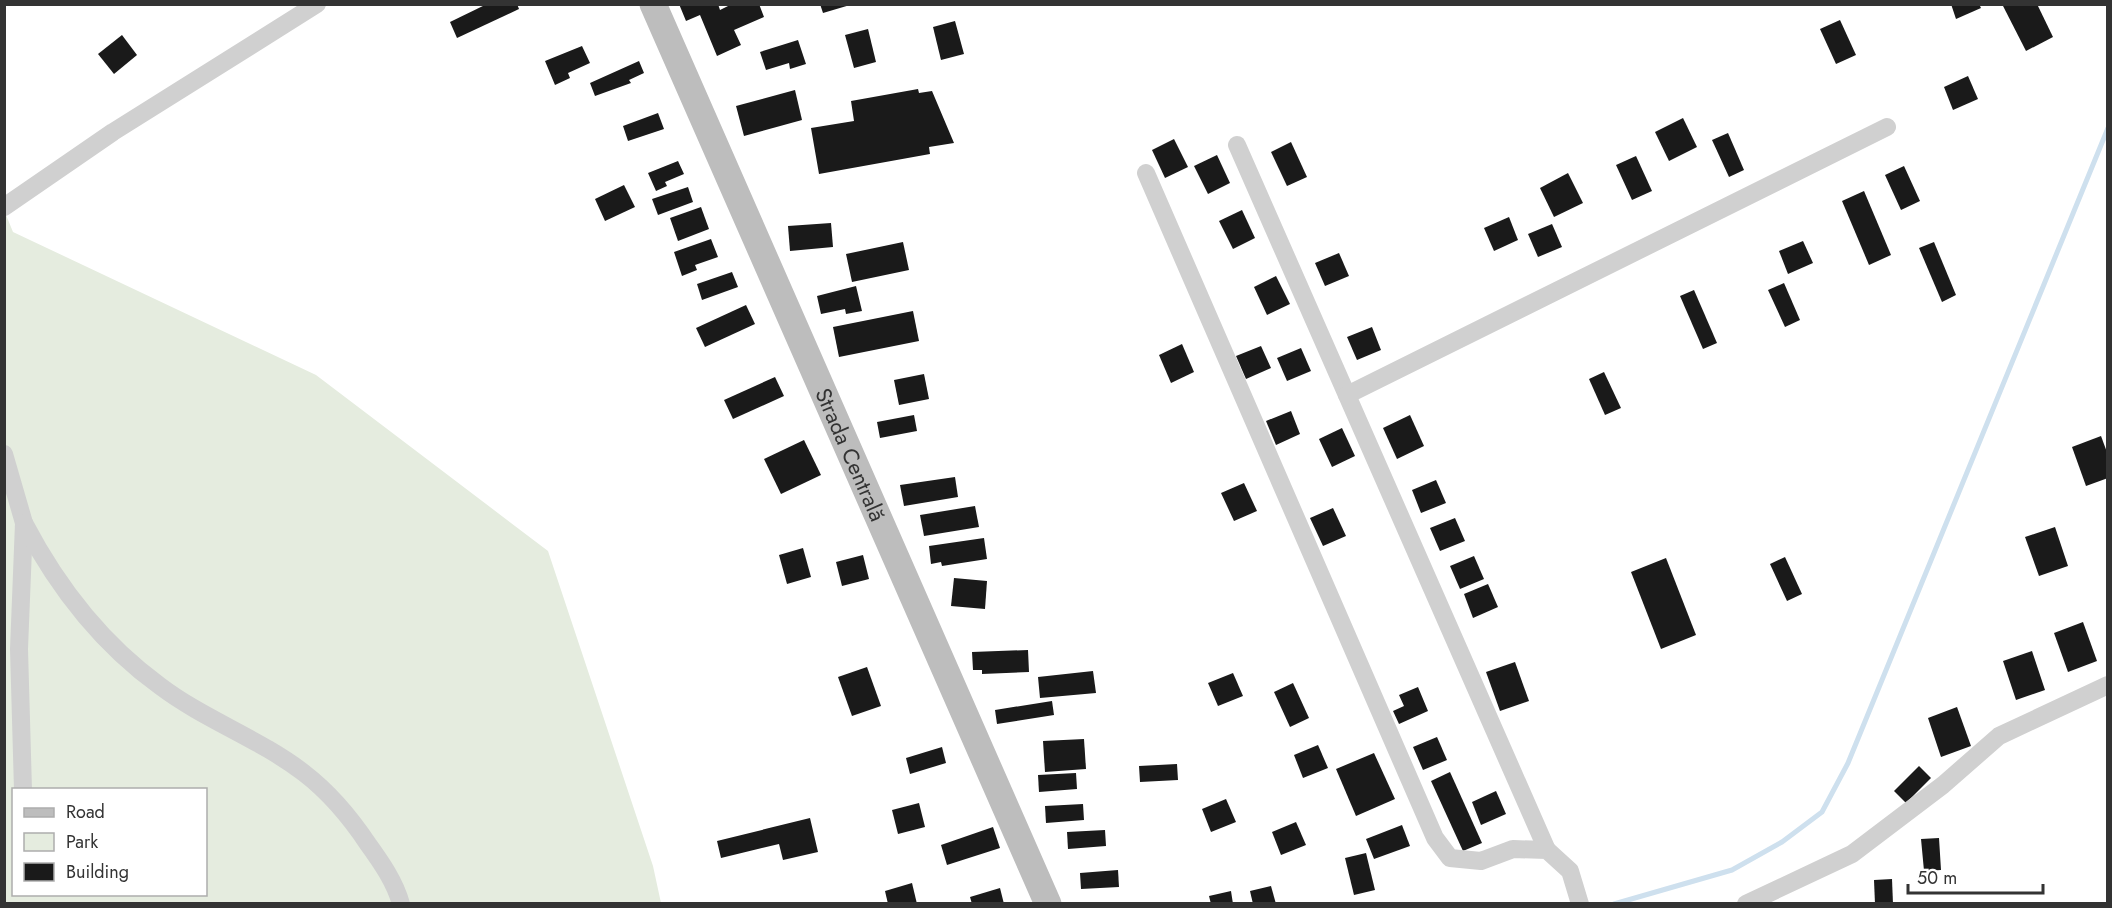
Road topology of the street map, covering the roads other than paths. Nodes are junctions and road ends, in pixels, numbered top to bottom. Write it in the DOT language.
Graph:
graph roads {
  1 [pos="317,4"];
  2 [pos="653,4"];
  3 [pos="1887,127"];
  4 [pos="1237,146"];
  5 [pos="1146,173"];
  6 [pos="4,207"];
  7 [pos="1347,395"];
  8 [pos="4,454"];
  9 [pos="24,523"];
  10 [pos="2108,685"];
  11 [pos="23,788"];
  12 [pos="1547,850"];
  13 [pos="401,903"];
  14 [pos="1048,903"];
  15 [pos="1580,903"];
  16 [pos="1746,903"];
  1 -- 6 [label="street"];
  2 -- 14 [label="main road, Strada Centrală"];
  3 -- 7 [label="street"];
  4 -- 7 [label="street"];
  5 -- 12 [label="street"];
  7 -- 12 [label="street"];
  8 -- 9 [label="street"];
  9 -- 11 [label="street"];
  9 -- 13 [label="street"];
  10 -- 16 [label="street"];
  12 -- 15 [label="street"];
}
